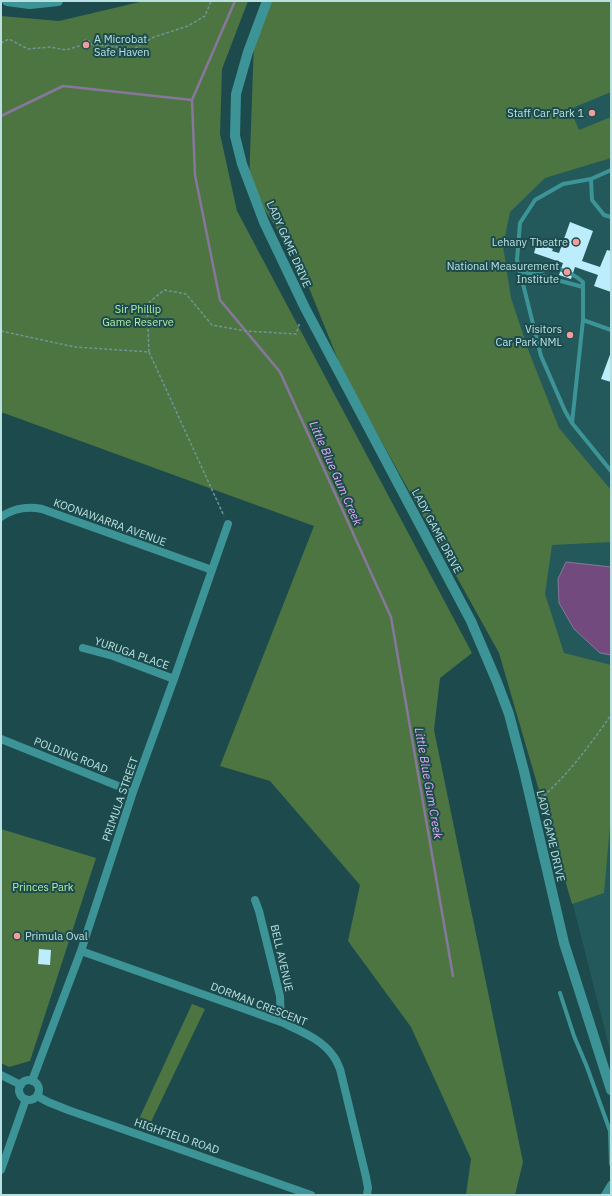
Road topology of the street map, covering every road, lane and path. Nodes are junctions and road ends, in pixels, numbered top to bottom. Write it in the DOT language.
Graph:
graph roads {
  1 [pos="7,1"];
  2 [pos="58,1"];
  3 [pos="211,1"];
  4 [pos="267,1"];
  5 [pos="1,43"];
  6 [pos="90,44"];
  7 [pos="82,45"];
  8 [pos="611,170"];
  9 [pos="591,179"];
  10 [pos="611,217"];
  11 [pos="520,272"];
  12 [pos="532,274"];
  13 [pos="583,287"];
  14 [pos="305,308"];
  15 [pos="583,320"];
  16 [pos="611,330"];
  17 [pos="1,331"];
  18 [pos="149,352"];
  19 [pos="572,424"];
  20 [pos="611,471"];
  21 [pos="1,517"];
  22 [pos="228,524"];
  23 [pos="212,570"];
  24 [pos="83,648"];
  25 [pos="174,679"];
  26 [pos="611,715"];
  27 [pos="1,739"];
  28 [pos="133,792"];
  29 [pos="532,806"];
  30 [pos="255,900"];
  31 [pos="81,951"];
  32 [pos="560,993"];
  33 [pos="281,1022"];
  34 [pos="1,1075"];
  35 [pos="32,1081"];
  36 [pos="21,1085"];
  37 [pos="611,1090"];
  38 [pos="37,1096"];
  39 [pos="26,1099"];
  40 [pos="611,1164"];
  41 [pos="1,1170"];
  42 [pos="611,1185"];
  43 [pos="611,1193"];
  44 [pos="311,1195"];
  45 [pos="367,1195"];
  46 [pos="605,1195"];
  1 -- 2 [label="main road"];
  3 -- 6 [label="path"];
  4 -- 14 [label="main road, LADY GAME DRIVE"];
  5 -- 7 [label="path"];
  6 -- 7 [label="path"];
  6 -- 7 [label="path"];
  8 -- 9 [label="lane"];
  9 -- 10 [label="lane"];
  9 -- 11 [label="lane"];
  11 -- 12 [label="lane"];
  11 -- 19 [label="lane"];
  12 -- 13 [label="lane"];
  12 -- 13 [label="lane"];
  13 -- 15 [label="lane"];
  14 -- 18 [label="path"];
  14 -- 29 [label="main road, LADY GAME DRIVE"];
  15 -- 16 [label="lane"];
  15 -- 19 [label="lane"];
  17 -- 18 [label="path"];
  18 -- 22 [label="path"];
  19 -- 20 [label="lane"];
  21 -- 23 [label="street, KOONAWARRA AVENUE"];
  22 -- 23 [label="street, PRIMULA STREET"];
  23 -- 25 [label="street, PRIMULA STREET"];
  24 -- 25 [label="street, YURUGA PLACE"];
  25 -- 28 [label="street, PRIMULA STREET"];
  26 -- 29 [label="path"];
  27 -- 28 [label="street, POLDING ROAD"];
  28 -- 31 [label="street, PRIMULA STREET"];
  29 -- 37 [label="main road, LADY GAME DRIVE"];
  30 -- 33 [label="street, BELL AVENUE"];
  31 -- 33 [label="street, DORMAN CRESCENT"];
  31 -- 35 [label="street, PRIMULA STREET"];
  32 -- 40 [label="lane"];
  33 -- 45 [label="street, DORMAN CRESCENT"];
  34 -- 36 [label="street"];
  35 -- 36 [label="street"];
  35 -- 38 [label="street"];
  36 -- 39 [label="street"];
  38 -- 39 [label="street"];
  38 -- 44 [label="street, HIGHFIELD ROAD"];
  39 -- 41 [label="street"];
  42 -- 46 [label="street"];
  43 -- 46 [label="street"];
}
